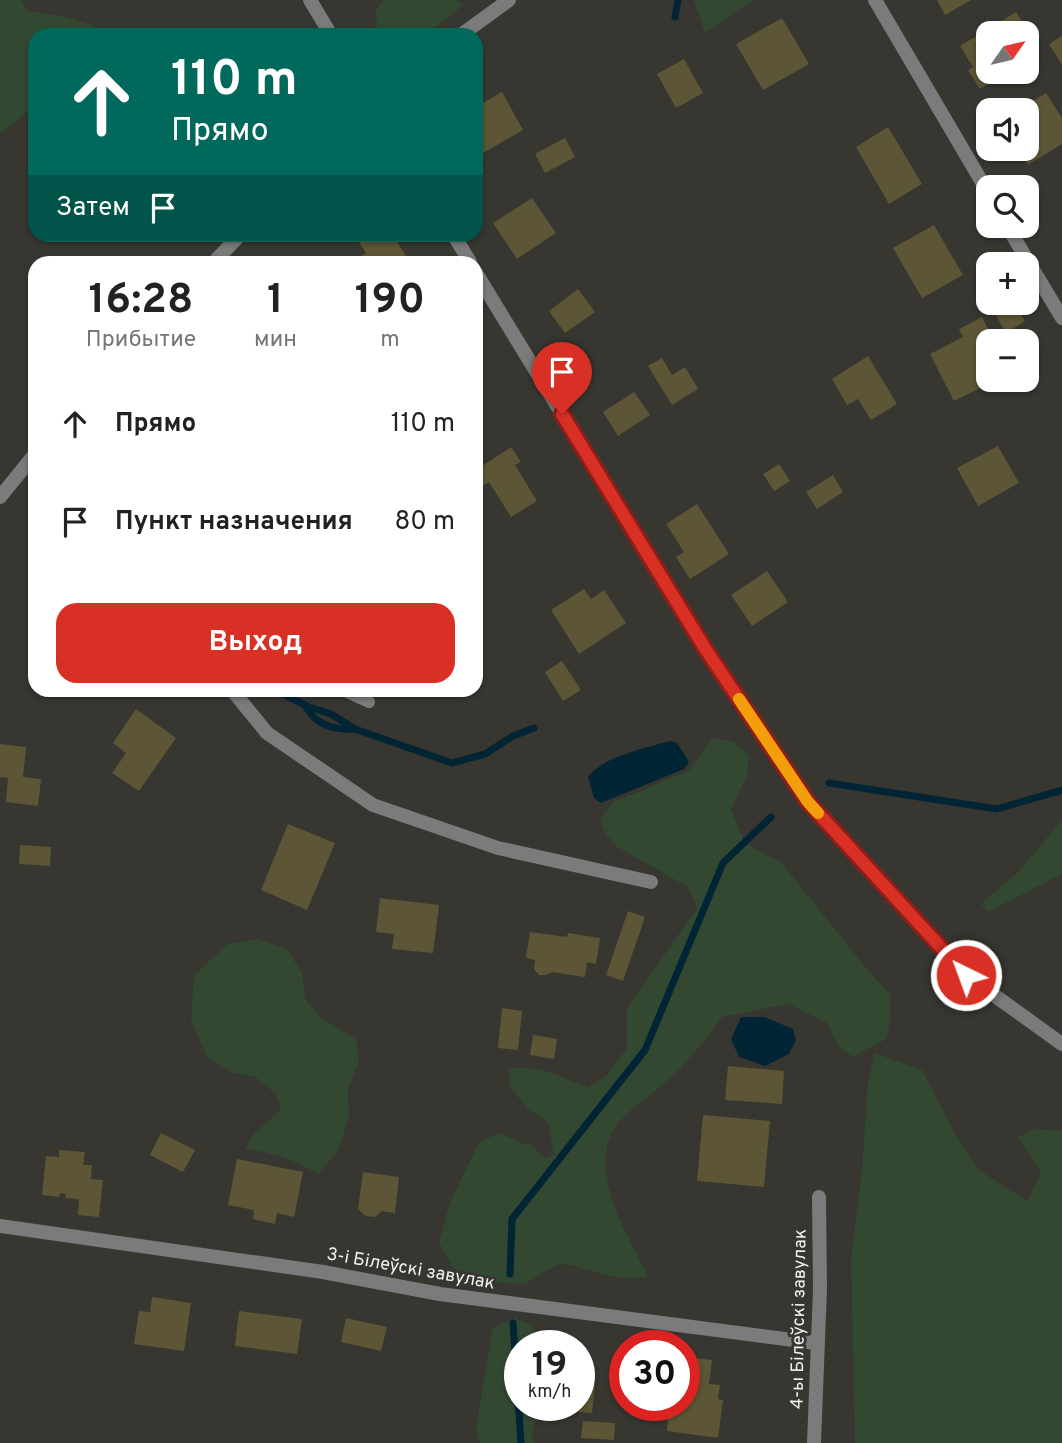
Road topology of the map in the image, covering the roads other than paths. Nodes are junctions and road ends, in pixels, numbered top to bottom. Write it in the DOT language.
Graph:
graph roads {
  1 [pos="310,0"];
  2 [pos="509,0"];
  3 [pos="875,0"];
  4 [pos="327,28"];
  5 [pos="471,28"];
  6 [pos="978,175"];
  7 [pos="1014,238"];
  8 [pos="233,242"];
  9 [pos="220,256"];
  10 [pos="483,284"];
  11 [pos="1062,318"];
  12 [pos="28,463"];
  13 [pos="0,497"];
  14 [pos="238,697"];
  15 [pos="358,697"];
  16 [pos="369,702"];
  17 [pos="650,882"];
  18 [pos="1062,1044"];
  19 [pos="820,1197"];
  20 [pos="0,1226"];
  21 [pos="816,1343"];
  22 [pos="814,1443"];
  1 -- 4 [label="street"];
  2 -- 5 [label="street"];
  3 -- 6 [label="street"];
  7 -- 11 [label="street"];
  8 -- 9 [label="street"];
  10 -- 18 [label="street"];
  12 -- 13 [label="street"];
  14 -- 17 [label="street"];
  15 -- 16 [label="lane"];
  19 -- 21 [label="street, 4-ы Білеўскі завулак"];
  20 -- 21 [label="street, 3-і Білеўскі завулак"];
  21 -- 22 [label="street, 4-ы Білеўскі завулак"];
}
